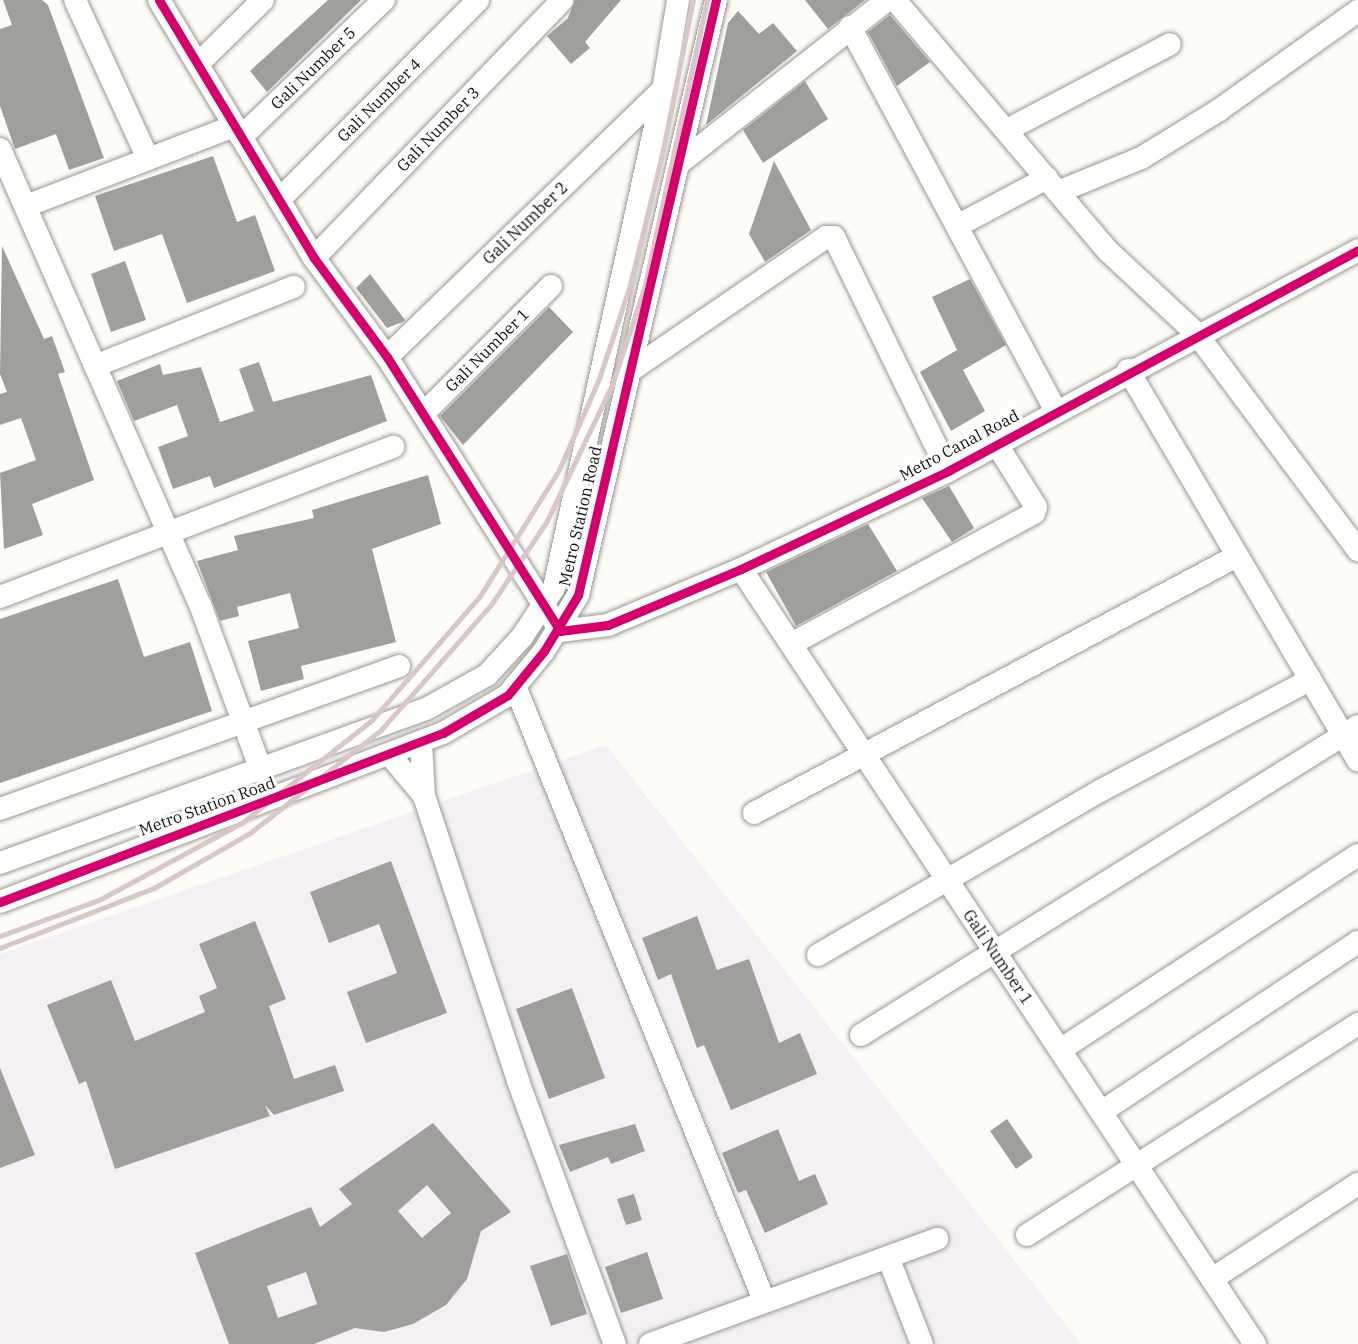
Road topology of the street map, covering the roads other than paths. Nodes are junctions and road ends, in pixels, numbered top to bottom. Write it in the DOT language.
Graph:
graph roads {
  1 [pos="75,0"];
  2 [pos="159,0"];
  3 [pos="262,0"];
  4 [pos="384,0"];
  5 [pos="478,0"];
  6 [pos="562,0"];
  7 [pos="678,0"];
  8 [pos="716,0"];
  9 [pos="887,0"];
  10 [pos="895,0"];
  11 [pos="1358,11"];
  12 [pos="850,27"];
  13 [pos="1170,44"];
  14 [pos="198,64"];
  15 [pos="663,90"];
  16 [pos="1007,130"];
  17 [pos="238,131"];
  18 [pos="0,149"];
  19 [pos="148,159"];
  20 [pos="682,161"];
  21 [pos="1053,185"];
  22 [pos="279,200"];
  23 [pos="26,206"];
  24 [pos="957,226"];
  25 [pos="1358,250"];
  26 [pos="314,258"];
  27 [pos="551,286"];
  28 [pos="294,287"];
  29 [pos="1197,333"];
  30 [pos="387,357"];
  31 [pos="95,366"];
  32 [pos="1128,370"];
  33 [pos="627,373"];
  34 [pos="1055,409"];
  35 [pos="423,414"];
  36 [pos="996,443"];
  37 [pos="393,447"];
  38 [pos="948,471"];
  39 [pos="169,534"];
  40 [pos="1358,550"];
  41 [pos="1237,556"];
  42 [pos="741,569"];
  43 [pos="0,597"];
  44 [pos="544,606"];
  45 [pos="560,631"];
  46 [pos="791,644"];
  47 [pos="399,666"];
  48 [pos="1310,680"];
  49 [pos="515,686"];
  50 [pos="243,722"];
  51 [pos="1350,731"];
  52 [pos="421,742"];
  53 [pos="864,754"];
  54 [pos="390,755"];
  55 [pos="1358,760"];
  56 [pos="261,770"];
  57 [pos="424,796"];
  58 [pos="0,809"];
  59 [pos="754,813"];
  60 [pos="1358,855"];
  61 [pos="0,863"];
  62 [pos="946,878"];
  63 [pos="0,902"];
  64 [pos="1358,942"];
  65 [pos="995,952"];
  66 [pos="818,955"];
  67 [pos="1358,1024"];
  68 [pos="861,1035"];
  69 [pos="1060,1050"];
  70 [pos="1101,1112"];
  71 [pos="1138,1168"];
  72 [pos="1358,1184"];
  73 [pos="1027,1236"];
  74 [pos="937,1239"];
  75 [pos="888,1257"];
  76 [pos="1212,1279"];
  77 [pos="764,1300"];
  78 [pos="615,1344"];
  79 [pos="650,1344"];
  80 [pos="922,1344"];
  81 [pos="1256,1344"];
  1 -- 19 [label="street"];
  2 -- 14 [label="street"];
  3 -- 14 [label="street"];
  4 -- 17 [label="street, Gali Number 5"];
  5 -- 22 [label="street, Gali Number 4"];
  6 -- 26 [label="street, Gali Number 3"];
  7 -- 15 [label="street, Metro Station Road"];
  8 -- 20 [label="street, Metro Station Road"];
  9 -- 12 [label="street"];
  10 -- 16 [label="street"];
  11 -- 21 [label="street"];
  12 -- 20 [label="street"];
  12 -- 24 [label="street"];
  13 -- 16 [label="street"];
  14 -- 17 [label="street"];
  15 -- 30 [label="street, Gali Number 2"];
  15 -- 44 [label="street, Metro Station Road"];
  16 -- 21 [label="street"];
  17 -- 19 [label="street"];
  17 -- 22 [label="street"];
  18 -- 23 [label="street"];
  19 -- 23 [label="street"];
  20 -- 33 [label="street, Metro Station Road"];
  21 -- 24 [label="street"];
  21 -- 29 [label="street"];
  22 -- 26 [label="street"];
  23 -- 31 [label="street"];
  24 -- 34 [label="street"];
  25 -- 29 [label="street, Metro Canal Road"];
  26 -- 30 [label="street"];
  27 -- 35 [label="street, Gali Number 1"];
  28 -- 31 [label="street"];
  29 -- 32 [label="street, Metro Canal Road"];
  29 -- 40 [label="street"];
  30 -- 35 [label="street"];
  31 -- 39 [label="street"];
  32 -- 34 [label="street, Metro Canal Road"];
  32 -- 41 [label="street"];
  33 -- 38 [label="street"];
  33 -- 45 [label="street, Metro Station Road"];
  34 -- 36 [label="street, Metro Canal Road"];
  35 -- 44 [label="street"];
  36 -- 38 [label="street, Metro Canal Road"];
  36 -- 46 [label="street"];
  37 -- 39 [label="street"];
  38 -- 42 [label="street, Metro Canal Road"];
  39 -- 43 [label="street"];
  39 -- 50 [label="street"];
  41 -- 48 [label="street"];
  41 -- 53 [label="street"];
  42 -- 45 [label="street, Metro Canal Road"];
  42 -- 46 [label="street, Gali Number 1"];
  44 -- 45 [label="street"];
  44 -- 56 [label="street, Metro Station Road"];
  45 -- 49 [label="street, Metro Station Road"];
  46 -- 53 [label="street, Gali Number 1"];
  47 -- 50 [label="street"];
  48 -- 51 [label="street"];
  48 -- 62 [label="street"];
  49 -- 52 [label="street, Metro Station Road"];
  49 -- 77 [label="street"];
  50 -- 56 [label="street"];
  50 -- 58 [label="street"];
  51 -- 55 [label="street"];
  51 -- 65 [label="street"];
  52 -- 54 [label="street, Metro Station Road"];
  52 -- 57 [label="street"];
  53 -- 59 [label="street"];
  53 -- 62 [label="street, Gali Number 1"];
  54 -- 57 [label="street"];
  54 -- 63 [label="street, Metro Station Road"];
  56 -- 61 [label="street, Metro Station Road"];
  57 -- 78 [label="street"];
  60 -- 69 [label="street"];
  62 -- 65 [label="street, Gali Number 1"];
  62 -- 66 [label="street"];
  64 -- 70 [label="street"];
  65 -- 68 [label="street"];
  65 -- 69 [label="street, Gali Number 1"];
  67 -- 71 [label="street"];
  69 -- 70 [label="street, Gali Number 1"];
  70 -- 71 [label="street, Gali Number 1"];
  71 -- 73 [label="street"];
  71 -- 76 [label="street, Gali Number 1"];
  72 -- 76 [label="street"];
  74 -- 75 [label="street"];
  75 -- 77 [label="street"];
  75 -- 80 [label="street"];
  76 -- 81 [label="street, Gali Number 1"];
  77 -- 79 [label="street"];
}
